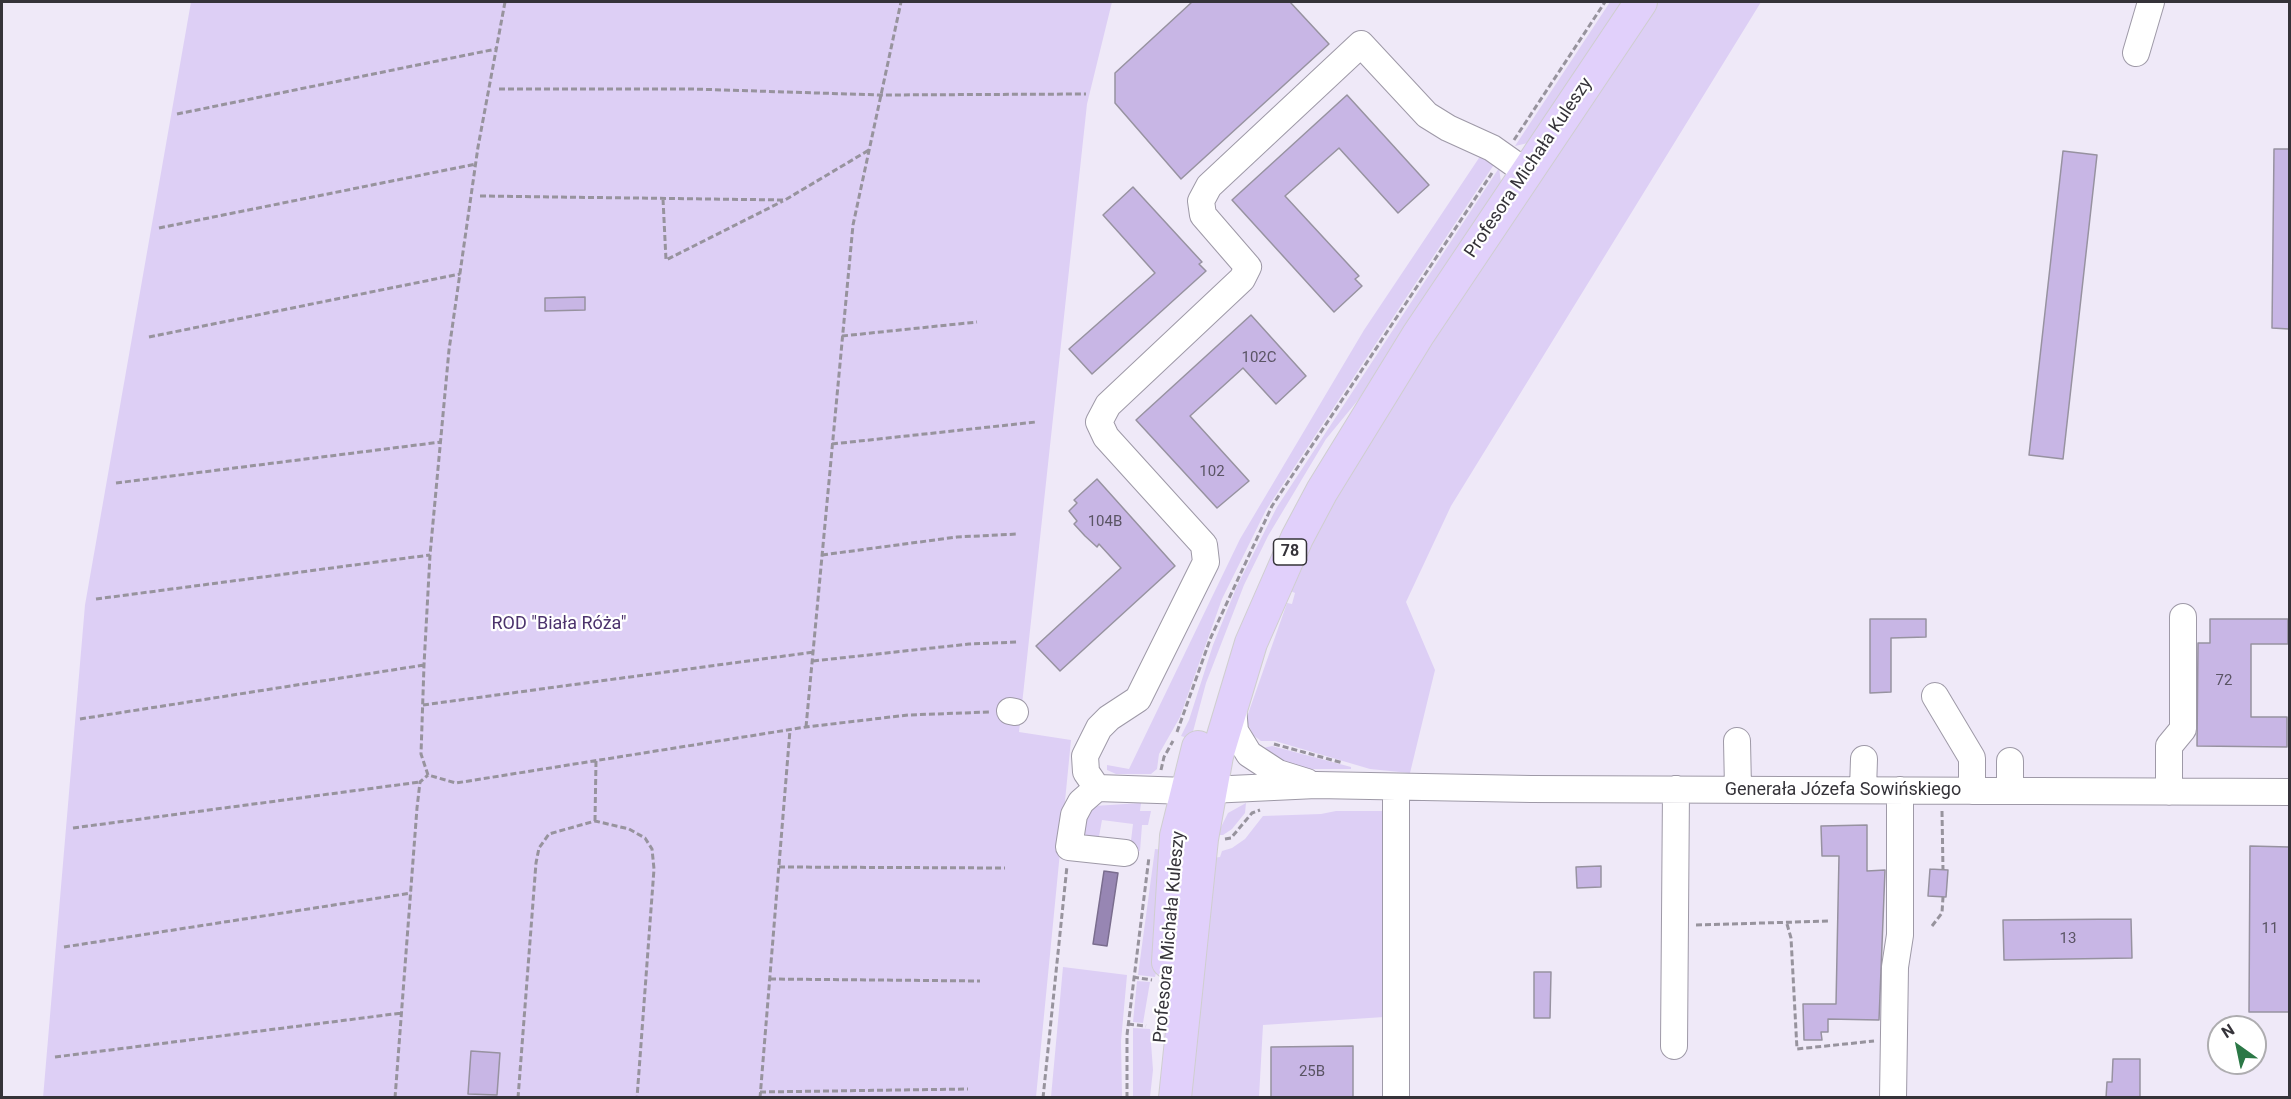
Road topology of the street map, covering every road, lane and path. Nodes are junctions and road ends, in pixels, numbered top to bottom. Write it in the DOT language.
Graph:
graph roads {
  1 [pos="505,2"];
  2 [pos="901,2"];
  3 [pos="1641,2"];
  4 [pos="2151,2"];
  5 [pos="496,49"];
  6 [pos="2136,53"];
  7 [pos="499,89"];
  8 [pos="1086,94"];
  9 [pos="880,96"];
  10 [pos="177,114"];
  11 [pos="869,150"];
  12 [pos="476,164"];
  13 [pos="1526,172"];
  14 [pos="480,196"];
  15 [pos="663,199"];
  16 [pos="785,200"];
  17 [pos="159,228"];
  18 [pos="460,274"];
  19 [pos="977,322"];
  20 [pos="1418,335"];
  21 [pos="842,336"];
  22 [pos="149,337"];
  23 [pos="1036,422"];
  24 [pos="441,442"];
  25 [pos="832,444"];
  26 [pos="116,483"];
  27 [pos="1018,534"];
  28 [pos="430,555"];
  29 [pos="822,555"];
  30 [pos="96,598"];
  31 [pos="2183,617"];
  32 [pos="1019,642"];
  33 [pos="814,652"];
  34 [pos="813,662"];
  35 [pos="424,665"];
  36 [pos="1935,696"];
  37 [pos="1233,699"];
  38 [pos="423,705"];
  39 [pos="1012,711"];
  40 [pos="80,719"];
  41 [pos="806,727"];
  42 [pos="790,730"];
  43 [pos="1737,741"];
  44 [pos="1172,743"];
  45 [pos="1264,744"];
  46 [pos="1864,759"];
  47 [pos="596,761"];
  48 [pos="2010,761"];
  49 [pos="1352,766"];
  50 [pos="1161,773"];
  51 [pos="428,775"];
  52 [pos="420,782"];
  53 [pos="1095,785"];
  54 [pos="1316,785"];
  55 [pos="1396,788"];
  56 [pos="1738,788"];
  57 [pos="1676,789"];
  58 [pos="1863,789"];
  59 [pos="1900,790"];
  60 [pos="1199,791"];
  61 [pos="1972,791"];
  62 [pos="2010,791"];
  63 [pos="2169,792"];
  64 [pos="2289,792"];
  65 [pos="1263,808"];
  66 [pos="1942,811"];
  67 [pos="595,821"];
  68 [pos="73,828"];
  69 [pos="1217,842"];
  70 [pos="1069,847"];
  71 [pos="1150,848"];
  72 [pos="1125,853"];
  73 [pos="779,867"];
  74 [pos="1005,868"];
  75 [pos="1943,870"];
  76 [pos="411,893"];
  77 [pos="1942,897"];
  78 [pos="1830,921"];
  79 [pos="1787,924"];
  80 [pos="1687,925"];
  81 [pos="1932,926"];
  82 [pos="64,947"];
  83 [pos="1133,977"];
  84 [pos="770,979"];
  85 [pos="1152,980"];
  86 [pos="980,981"];
  87 [pos="402,1013"];
  88 [pos="1128,1024"];
  89 [pos="1146,1026"];
  90 [pos="1875,1041"];
  91 [pos="1674,1046"];
  92 [pos="55,1057"];
  93 [pos="968,1089"];
  94 [pos="760,1092"];
  95 [pos="395,1098"];
  96 [pos="518,1098"];
  97 [pos="638,1098"];
  98 [pos="760,1098"];
  99 [pos="1043,1098"];
  100 [pos="1127,1098"];
  101 [pos="1156,1098"];
  102 [pos="1175,1098"];
  103 [pos="1396,1098"];
  104 [pos="1893,1098"];
  1 -- 5 [label="path"];
  2 -- 9 [label="path"];
  3 -- 13 [label="main road, Profesora Michała Kuleszy / 78"];
  4 -- 6 [label="street"];
  5 -- 10 [label="path"];
  5 -- 12 [label="path"];
  7 -- 9 [label="path"];
  8 -- 9 [label="path"];
  9 -- 11 [label="path"];
  11 -- 16 [label="path"];
  11 -- 21 [label="path"];
  12 -- 17 [label="path"];
  12 -- 18 [label="path"];
  13 -- 20 [label="main road, Profesora Michała Kuleszy / 78"];
  13 -- 53 [label="street"];
  14 -- 15 [label="path"];
  15 -- 16 [label="path"];
  15 -- 16 [label="path"];
  18 -- 22 [label="path"];
  18 -- 24 [label="path"];
  19 -- 21 [label="path"];
  20 -- 37 [label="main road, Profesora Michała Kuleszy / 78"];
  20 -- 60 [label="main road, Profesora Michała Kuleszy / 78"];
  21 -- 25 [label="path"];
  23 -- 25 [label="path"];
  24 -- 26 [label="path"];
  24 -- 28 [label="path"];
  25 -- 29 [label="path"];
  27 -- 29 [label="path"];
  28 -- 30 [label="path"];
  28 -- 35 [label="path"];
  29 -- 33 [label="path"];
  31 -- 63 [label="street"];
  32 -- 34 [label="path"];
  33 -- 34 [label="path"];
  33 -- 38 [label="path"];
  34 -- 41 [label="path"];
  35 -- 38 [label="path"];
  35 -- 40 [label="path"];
  36 -- 61 [label="street"];
  37 -- 54 [label="street"];
  37 -- 60 [label="main road, Profesora Michała Kuleszy / 78"];
  38 -- 51 [label="path"];
  39 -- 41 [label="path"];
  41 -- 42 [label="path"];
  42 -- 47 [label="path"];
  42 -- 73 [label="path"];
  43 -- 56 [label="street"];
  44 -- 50 [label="path"];
  45 -- 49 [label="path"];
  46 -- 58 [label="street"];
  47 -- 51 [label="path"];
  47 -- 67 [label="path"];
  48 -- 62 [label="street"];
  51 -- 52 [label="path"];
  52 -- 68 [label="path"];
  52 -- 76 [label="path"];
  53 -- 60 [label="street, Generała Józefa Sowińskiego"];
  53 -- 70 [label="street"];
  54 -- 55 [label="street, Generała Józefa Sowińskiego"];
  54 -- 60 [label="street, Generała Józefa Sowińskiego"];
  55 -- 57 [label="street, Generała Józefa Sowińskiego"];
  55 -- 103 [label="street"];
  56 -- 57 [label="street, Generała Józefa Sowińskiego"];
  56 -- 58 [label="street, Generała Józefa Sowińskiego"];
  57 -- 91 [label="street"];
  58 -- 59 [label="street, Generała Józefa Sowińskiego"];
  59 -- 61 [label="street, Generała Józefa Sowińskiego"];
  59 -- 104 [label="street"];
  60 -- 101 [label="main road, Profesora Michała Kuleszy / 78"];
  60 -- 102 [label="main road, Profesora Michała Kuleszy / 78"];
  61 -- 62 [label="street, Generała Józefa Sowińskiego"];
  62 -- 63 [label="street, Generała Józefa Sowińskiego"];
  63 -- 64 [label="street, Generała Józefa Sowińskiego"];
  65 -- 69 [label="path"];
  66 -- 75 [label="path"];
  67 -- 96 [label="path"];
  67 -- 97 [label="path"];
  70 -- 72 [label="street"];
  70 -- 99 [label="path"];
  71 -- 83 [label="path"];
  73 -- 74 [label="path"];
  73 -- 84 [label="path"];
  76 -- 82 [label="path"];
  76 -- 87 [label="path"];
  77 -- 81 [label="path"];
  78 -- 79 [label="path"];
  79 -- 80 [label="path"];
  79 -- 90 [label="path"];
  83 -- 85 [label="path"];
  83 -- 88 [label="path"];
  84 -- 86 [label="path"];
  84 -- 94 [label="path"];
  87 -- 92 [label="path"];
  87 -- 95 [label="path"];
  88 -- 89 [label="path"];
  88 -- 100 [label="path"];
  93 -- 94 [label="path"];
  94 -- 98 [label="path"];
}
